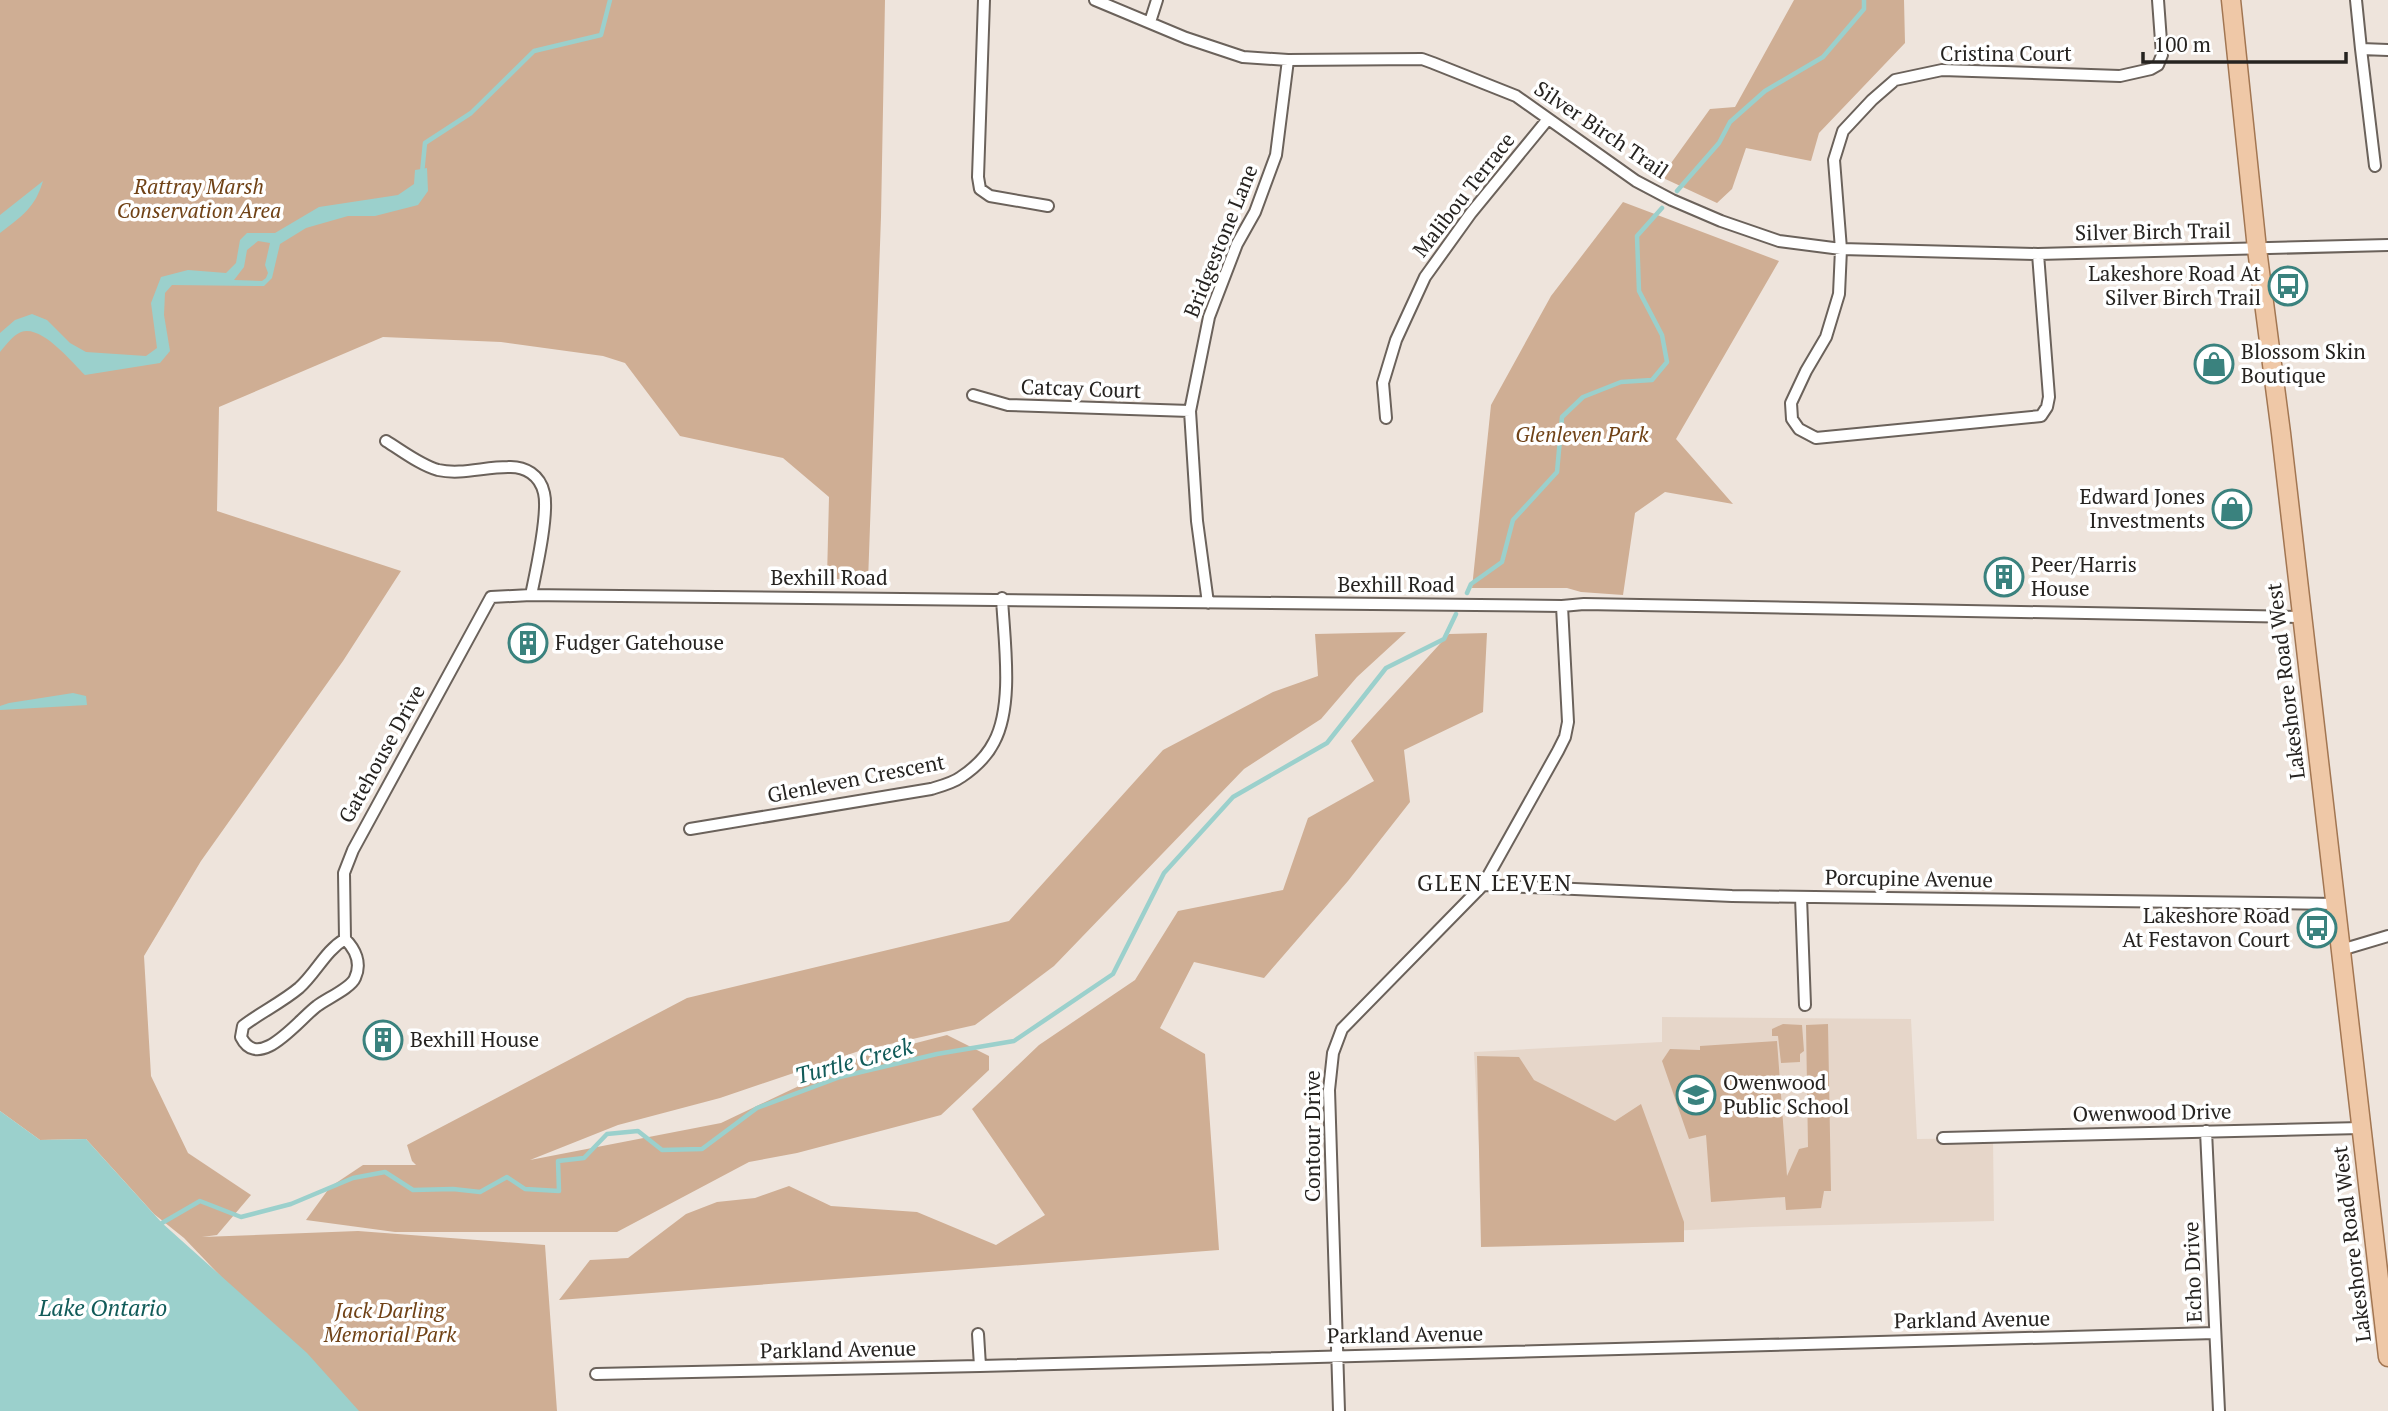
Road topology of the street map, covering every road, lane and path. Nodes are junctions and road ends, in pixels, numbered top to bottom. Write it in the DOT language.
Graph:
graph roads {
  1 [pos="984,0"];
  2 [pos="1095,0"];
  3 [pos="1157,0"];
  4 [pos="2158,0"];
  5 [pos="2231,0"];
  6 [pos="2356,0"];
  7 [pos="1150,22"];
  8 [pos="2361,49"];
  9 [pos="2388,50"];
  10 [pos="1288,60"];
  11 [pos="1548,119"];
  12 [pos="2375,166"];
  13 [pos="1048,206"];
  14 [pos="2388,245"];
  15 [pos="2257,249"];
  16 [pos="1841,250"];
  17 [pos="2038,254"];
  18 [pos="973,395"];
  19 [pos="1190,411"];
  20 [pos="1386,418"];
  21 [pos="386,441"];
  22 [pos="531,595"];
  23 [pos="491,597"];
  24 [pos="1002,598"];
  25 [pos="1208,603"];
  26 [pos="1562,606"];
  27 [pos="2301,617"];
  28 [pos="690,829"];
  29 [pos="1483,885"];
  30 [pos="1801,897"];
  31 [pos="2336,904"];
  32 [pos="2388,936"];
  33 [pos="345,939"];
  34 [pos="2341,950"];
  35 [pos="1805,1005"];
  36 [pos="2361,1128"];
  37 [pos="2206,1131"];
  38 [pos="1943,1138"];
  39 [pos="2215,1333"];
  40 [pos="978,1334"];
  41 [pos="1336,1356"];
  42 [pos="2388,1357"];
  43 [pos="980,1367"];
  44 [pos="596,1374"];
  45 [pos="1339,1411"];
  46 [pos="2219,1411"];
  1 -- 13 [label="street"];
  2 -- 7 [label="street, Silver Birch Trail"];
  3 -- 7 [label="street"];
  4 -- 16 [label="street, Cristina Court"];
  5 -- 15 [label="main road, Lakeshore Road West"];
  6 -- 8 [label="street"];
  7 -- 10 [label="street, Silver Birch Trail"];
  8 -- 9 [label="street"];
  8 -- 12 [label="street"];
  10 -- 11 [label="street, Silver Birch Trail"];
  10 -- 19 [label="street, Bridgestone Lane"];
  11 -- 16 [label="street, Silver Birch Trail"];
  11 -- 20 [label="street, Malibou Terrace"];
  14 -- 15 [label="street, Silver Birch Trail"];
  15 -- 17 [label="street, Silver Birch Trail"];
  15 -- 27 [label="main road, Lakeshore Road West"];
  16 -- 17 [label="street, Silver Birch Trail"];
  16 -- 17 [label="street, Cristina Court"];
  18 -- 19 [label="street, Catcay Court"];
  19 -- 25 [label="street, Bridgestone Lane"];
  21 -- 22 [label="street"];
  22 -- 23 [label="street, Bexhill Road"];
  22 -- 24 [label="street, Bexhill Road"];
  23 -- 33 [label="street, Gatehouse Drive"];
  24 -- 25 [label="street, Bexhill Road"];
  24 -- 28 [label="street, Glenleven Crescent"];
  25 -- 26 [label="street, Bexhill Road"];
  26 -- 27 [label="street, Bexhill Road"];
  26 -- 29 [label="street, Contour Drive"];
  27 -- 31 [label="main road, Lakeshore Road West"];
  29 -- 30 [label="street, Porcupine Avenue"];
  29 -- 41 [label="street, Contour Drive"];
  30 -- 31 [label="street, Porcupine Avenue"];
  30 -- 35 [label="street"];
  31 -- 34 [label="main road, Lakeshore Road West"];
  32 -- 34 [label="street"];
  33 -- 33 [label="street, Gatehouse Drive"];
  34 -- 36 [label="main road, Lakeshore Road West"];
  36 -- 37 [label="street, Owenwood Drive"];
  36 -- 42 [label="main road, Lakeshore Road West"];
  37 -- 38 [label="street, Owenwood Drive"];
  37 -- 39 [label="street, Echo Drive"];
  39 -- 41 [label="street, Parkland Avenue"];
  39 -- 46 [label="street, Echo Drive"];
  40 -- 43 [label="street"];
  41 -- 43 [label="street, Parkland Avenue"];
  41 -- 45 [label="street, Contour Drive"];
  43 -- 44 [label="street, Parkland Avenue"];
}
